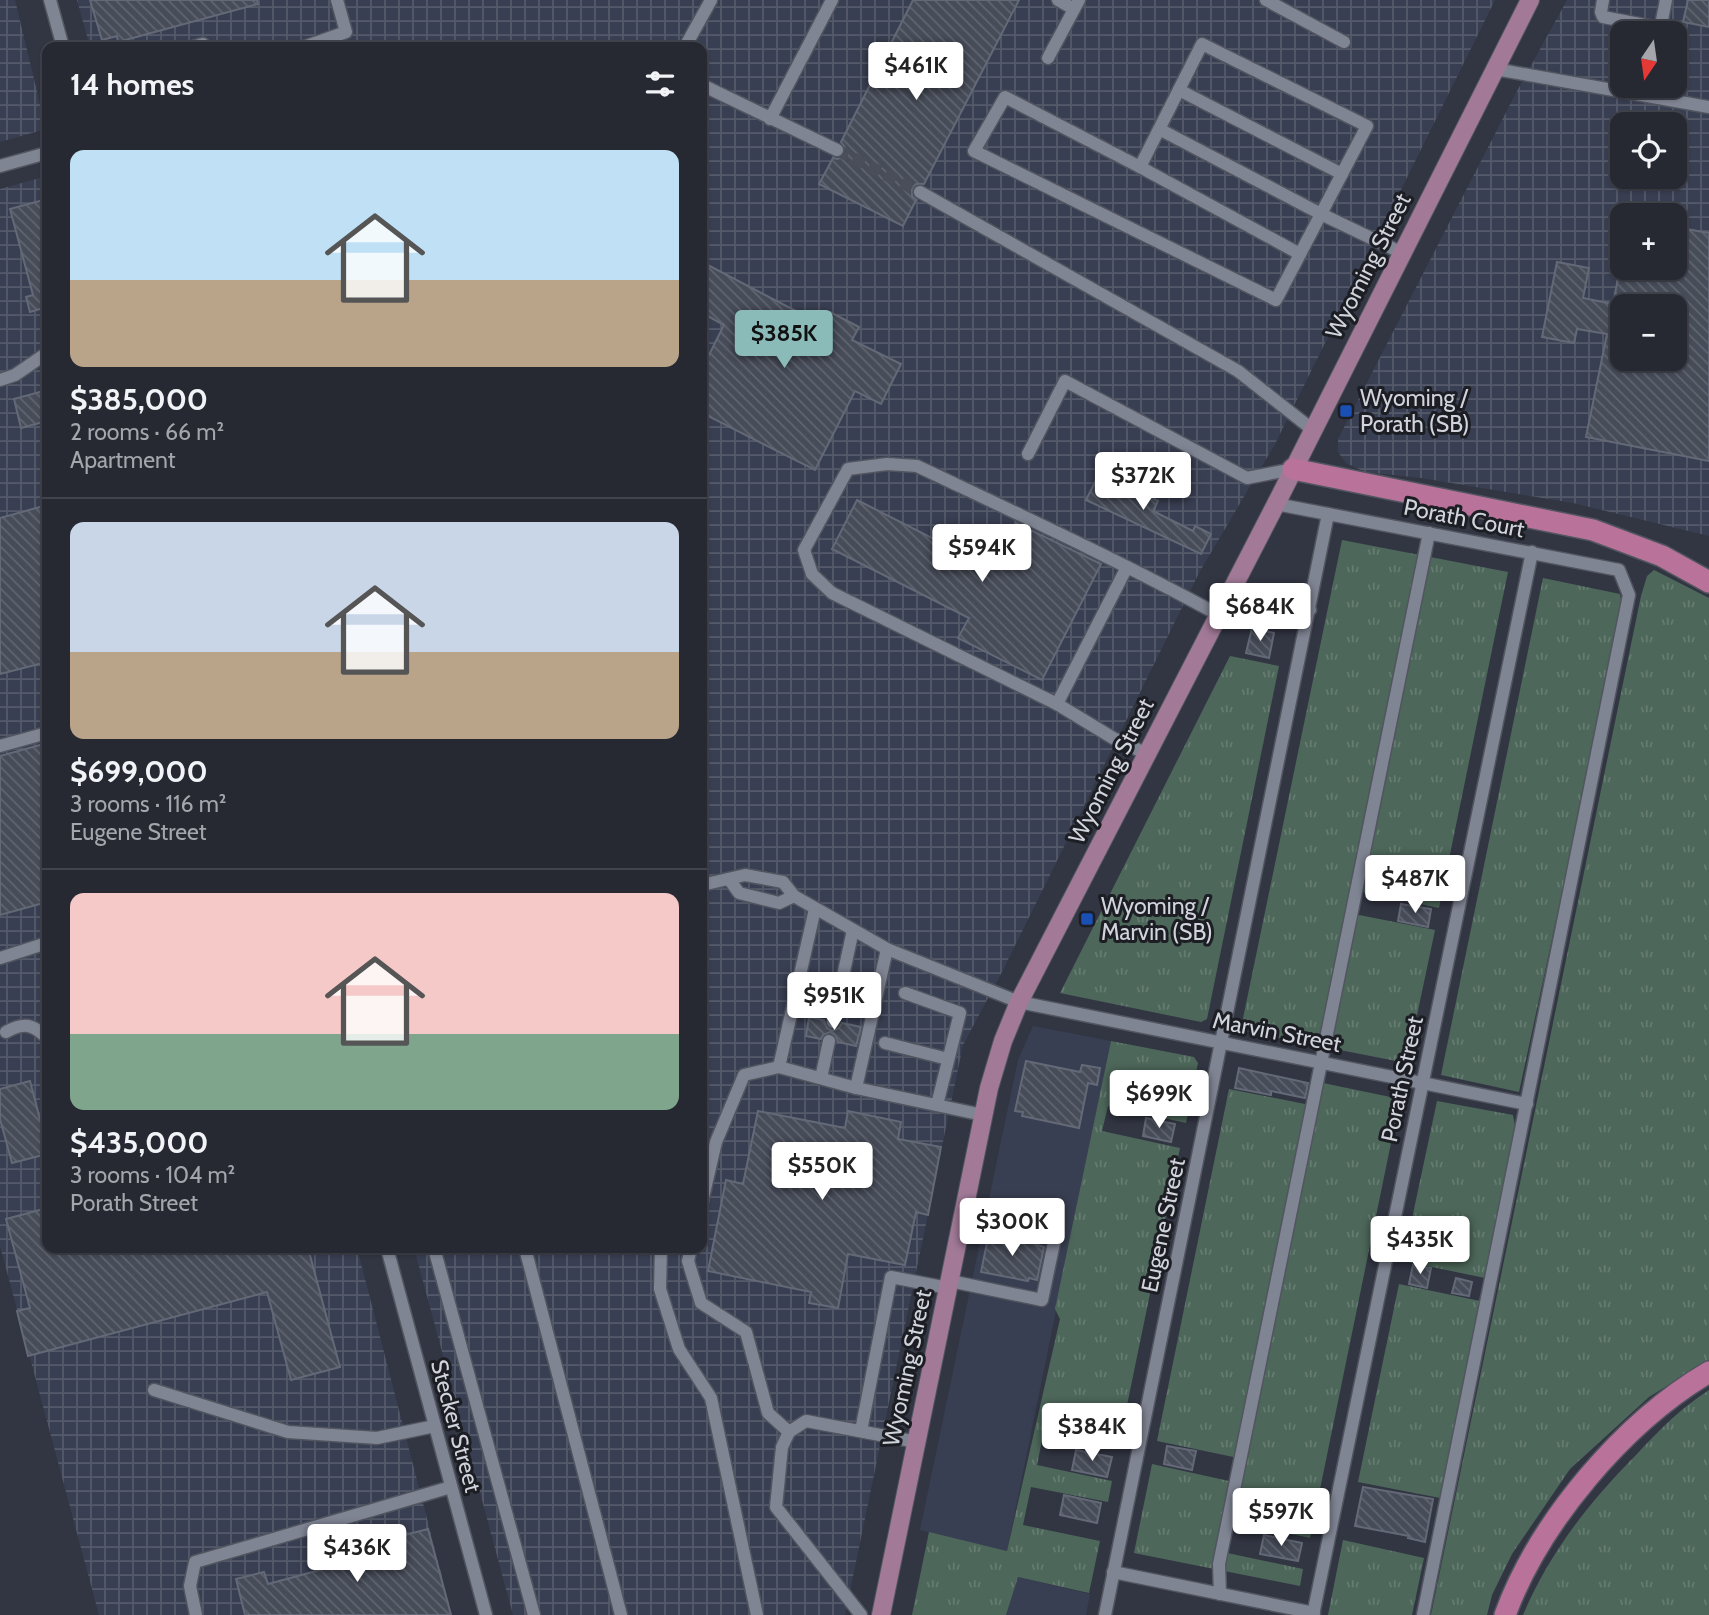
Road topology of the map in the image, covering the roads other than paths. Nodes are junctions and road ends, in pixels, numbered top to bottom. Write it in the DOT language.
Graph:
graph roads {
  1 [pos="50,0"];
  2 [pos="337,0"];
  3 [pos="711,0"];
  4 [pos="832,0"];
  5 [pos="1058,0"];
  6 [pos="1266,0"];
  7 [pos="1530,0"];
  8 [pos="1603,0"];
  9 [pos="1666,0"];
  10 [pos="1077,4"];
  11 [pos="1285,4"];
  12 [pos="1343,41"];
  13 [pos="62,42"];
  14 [pos="318,42"];
  15 [pos="688,42"];
  16 [pos="1048,58"];
  17 [pos="1494,69"];
  18 [pos="707,88"];
  19 [pos="1179,90"];
  20 [pos="1709,107"];
  21 [pos="770,119"];
  22 [pos="1159,129"];
  23 [pos="837,150"];
  24 [pos="42,154"];
  25 [pos="0,166"];
  26 [pos="1140,167"];
  27 [pos="1342,174"];
  28 [pos="920,192"];
  29 [pos="1321,214"];
  30 [pos="1402,253"];
  31 [pos="1300,254"];
  32 [pos="42,356"];
  33 [pos="0,380"];
  34 [pos="1313,430"];
  35 [pos="1028,454"];
  36 [pos="1293,469"];
  37 [pos="1276,504"];
  38 [pos="1328,514"];
  39 [pos="1429,533"];
  40 [pos="1532,552"];
  41 [pos="1127,567"];
  42 [pos="1709,582"];
  43 [pos="1233,586"];
  44 [pos="1310,610"];
  45 [pos="1219,615"];
  46 [pos="1056,704"];
  47 [pos="42,734"];
  48 [pos="0,746"];
  49 [pos="1147,754"];
  50 [pos="729,879"];
  51 [pos="707,884"];
  52 [pos="794,896"];
  53 [pos="816,909"];
  54 [pos="853,930"];
  55 [pos="42,945"];
  56 [pos="887,949"];
  57 [pos="0,958"];
  58 [pos="905,993"];
  59 [pos="1019,1002"];
  60 [pos="833,1022"];
  61 [pos="6,1032"];
  62 [pos="42,1033"];
  63 [pos="829,1041"];
  64 [pos="1222,1043"];
  65 [pos="884,1044"];
  66 [pos="948,1059"];
  67 [pos="1320,1062"];
  68 [pos="779,1067"];
  69 [pos="821,1078"];
  70 [pos="1422,1083"];
  71 [pos="856,1088"];
  72 [pos="1527,1104"];
  73 [pos="937,1105"];
  74 [pos="984,1115"];
  75 [pos="707,1181"];
  76 [pos="964,1209"];
  77 [pos="388,1253"];
  78 [pos="435,1253"];
  79 [pos="526,1253"];
  80 [pos="661,1253"];
  81 [pos="690,1253"];
  82 [pos="949,1284"];
  83 [pos="1709,1372"];
  84 [pos="154,1390"];
  85 [pos="435,1426"];
  86 [pos="861,1431"];
  87 [pos="789,1432"];
  88 [pos="917,1442"];
  89 [pos="451,1487"];
  90 [pos="1113,1572"];
  91 [pos="1220,1594"];
  92 [pos="1313,1614"];
  93 [pos="196,1615"];
  94 [pos="486,1615"];
  95 [pos="534,1615"];
  96 [pos="621,1615"];
  97 [pos="757,1615"];
  98 [pos="861,1615"];
  99 [pos="881,1615"];
  100 [pos="1105,1615"];
  101 [pos="1423,1615"];
  102 [pos="1505,1615"];
  1 -- 13 [label="street"];
  2 -- 14 [label="street"];
  3 -- 15 [label="street"];
  4 -- 21 [label="street"];
  5 -- 10 [label="street"];
  6 -- 11 [label="street"];
  7 -- 17 [label="main road, Wyoming Street"];
  8 -- 9 [label="street"];
  10 -- 16 [label="street"];
  11 -- 12 [label="street"];
  17 -- 20 [label="street"];
  17 -- 30 [label="main road, Wyoming Street"];
  18 -- 21 [label="street"];
  19 -- 22 [label="street"];
  19 -- 27 [label="street"];
  19 -- 27 [label="street"];
  21 -- 23 [label="street"];
  22 -- 26 [label="street"];
  22 -- 29 [label="street"];
  24 -- 25 [label="street"];
  26 -- 31 [label="street"];
  26 -- 31 [label="street"];
  27 -- 29 [label="street"];
  28 -- 34 [label="street"];
  29 -- 30 [label="street"];
  29 -- 31 [label="street"];
  30 -- 34 [label="main road, Wyoming Street"];
  32 -- 33 [label="street"];
  34 -- 36 [label="main road, Wyoming Street"];
  35 -- 36 [label="street"];
  36 -- 37 [label="main road, Wyoming Street"];
  36 -- 42 [label="highway"];
  37 -- 38 [label="street, Porath Court"];
  37 -- 43 [label="main road, Wyoming Street"];
  38 -- 39 [label="street, Porath Court"];
  38 -- 44 [label="street, Eugene Street"];
  39 -- 40 [label="street, Porath Court"];
  39 -- 67 [label="street"];
  40 -- 70 [label="street, Porath Street"];
  40 -- 72 [label="street, Porath Court"];
  41 -- 45 [label="street"];
  41 -- 46 [label="street"];
  41 -- 46 [label="street"];
  43 -- 44 [label="street"];
  43 -- 45 [label="main road, Wyoming Street"];
  44 -- 64 [label="street, Eugene Street"];
  45 -- 49 [label="main road, Wyoming Street"];
  46 -- 49 [label="street"];
  47 -- 48 [label="street"];
  49 -- 59 [label="main road, Wyoming Street"];
  50 -- 51 [label="street, Marvin Street"];
  50 -- 52 [label="street, Marvin Street"];
  50 -- 52 [label="street"];
  52 -- 53 [label="street, Marvin Street"];
  53 -- 54 [label="street, Marvin Street"];
  53 -- 68 [label="street"];
  54 -- 56 [label="street, Marvin Street"];
  54 -- 60 [label="street"];
  55 -- 57 [label="street"];
  56 -- 59 [label="street, Marvin Street"];
  56 -- 71 [label="street"];
  58 -- 66 [label="street"];
  59 -- 64 [label="street, Marvin Street"];
  59 -- 74 [label="main road, Wyoming Street"];
  61 -- 62 [label="street"];
  63 -- 69 [label="street"];
  64 -- 67 [label="street, Marvin Street"];
  64 -- 90 [label="street, Eugene Street"];
  65 -- 66 [label="street"];
  66 -- 73 [label="street"];
  67 -- 70 [label="street, Marvin Street"];
  67 -- 91 [label="street"];
  68 -- 69 [label="street"];
  68 -- 75 [label="street"];
  69 -- 71 [label="street"];
  70 -- 72 [label="street, Marvin Street"];
  70 -- 92 [label="street, Porath Street"];
  71 -- 73 [label="street"];
  72 -- 101 [label="street"];
  73 -- 74 [label="street"];
  74 -- 76 [label="main road, Wyoming Street"];
  76 -- 82 [label="main road, Wyoming Street"];
  76 -- 82 [label="street"];
  77 -- 85 [label="street, Stecker Street"];
  78 -- 95 [label="street"];
  79 -- 96 [label="street"];
  80 -- 97 [label="street"];
  81 -- 87 [label="street"];
  82 -- 86 [label="street"];
  82 -- 88 [label="main road, Wyoming Street"];
  83 -- 102 [label="highway"];
  84 -- 85 [label="street"];
  85 -- 89 [label="street, Stecker Street"];
  86 -- 87 [label="street"];
  86 -- 88 [label="street"];
  87 -- 98 [label="street"];
  88 -- 99 [label="main road, Wyoming Street"];
  89 -- 93 [label="street"];
  89 -- 94 [label="street, Stecker Street"];
  90 -- 91 [label="street"];
  90 -- 100 [label="street, Eugene Street"];
  91 -- 92 [label="street"];
}
